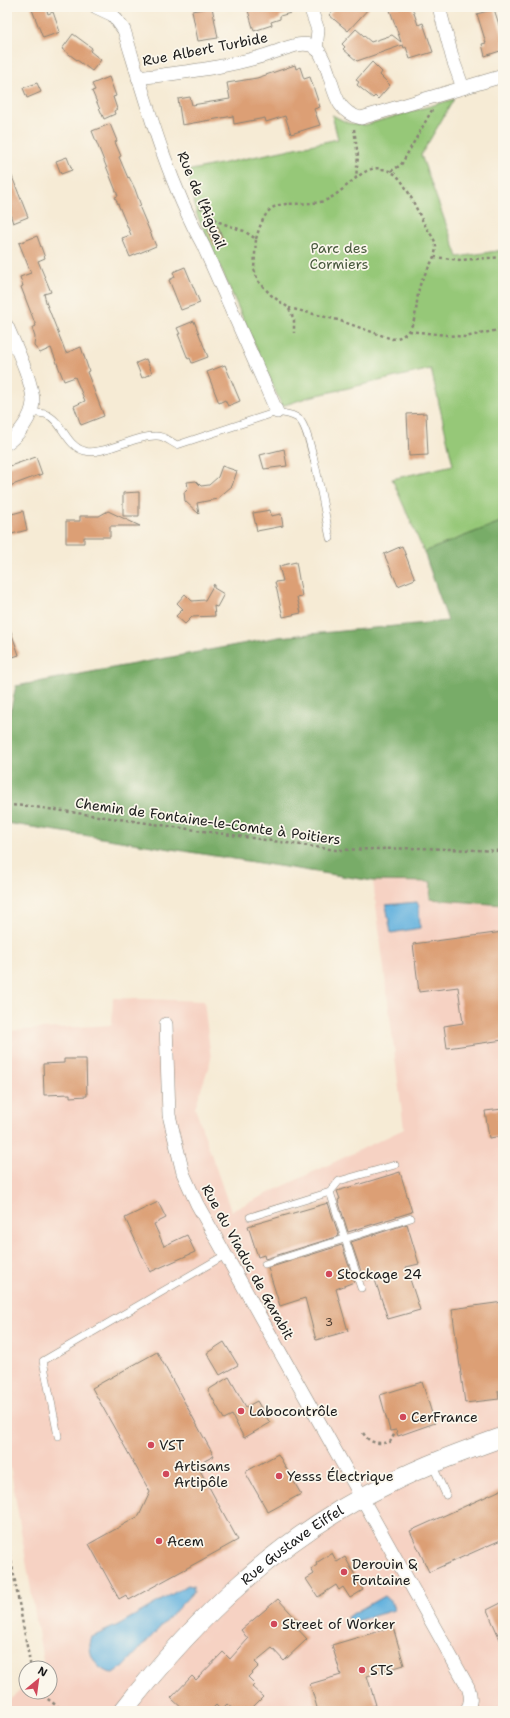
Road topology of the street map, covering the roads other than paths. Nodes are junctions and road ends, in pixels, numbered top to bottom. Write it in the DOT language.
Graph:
graph roads {
  1 [pos="96,7"];
  2 [pos="310,7"];
  3 [pos="439,7"];
  4 [pos="316,48"];
  5 [pos="503,76"];
  6 [pos="138,78"];
  7 [pos="463,88"];
  8 [pos="7,326"];
  9 [pos="29,412"];
  10 [pos="277,412"];
  11 [pos="7,443"];
  12 [pos="330,538"];
  13 [pos="166,1024"];
  14 [pos="395,1165"];
  15 [pos="330,1192"];
  16 [pos="250,1217"];
  17 [pos="411,1218"];
  18 [pos="345,1238"];
  19 [pos="225,1255"];
  20 [pos="264,1264"];
  21 [pos="361,1288"];
  22 [pos="58,1436"];
  23 [pos="503,1437"];
  24 [pos="432,1463"];
  25 [pos="446,1495"];
  26 [pos="362,1497"];
  27 [pos="123,1711"];
  28 [pos="466,1711"];
  1 -- 6 [label="street, Rue de l’Aiguail"];
  2 -- 4 [label="street"];
  3 -- 7 [label="street"];
  4 -- 6 [label="street, Rue Albert Turbide"];
  4 -- 7 [label="street"];
  5 -- 7 [label="street"];
  6 -- 10 [label="street, Rue de l’Aiguail"];
  8 -- 9 [label="street"];
  9 -- 10 [label="lane"];
  9 -- 11 [label="street"];
  10 -- 12 [label="lane"];
  13 -- 19 [label="street, Rue du Viaduc de Garabit"];
  14 -- 15 [label="lane"];
  15 -- 16 [label="lane"];
  15 -- 18 [label="lane"];
  17 -- 18 [label="lane"];
  18 -- 20 [label="lane"];
  18 -- 21 [label="lane"];
  19 -- 22 [label="lane"];
  19 -- 26 [label="street, Rue du Viaduc de Garabit"];
  23 -- 24 [label="street, Rue Gustave Eiffel"];
  24 -- 25 [label="lane"];
  24 -- 26 [label="street, Rue Gustave Eiffel"];
  26 -- 27 [label="street, Rue Gustave Eiffel"];
  26 -- 28 [label="street, Rue du Viaduc de Garabit"];
}
